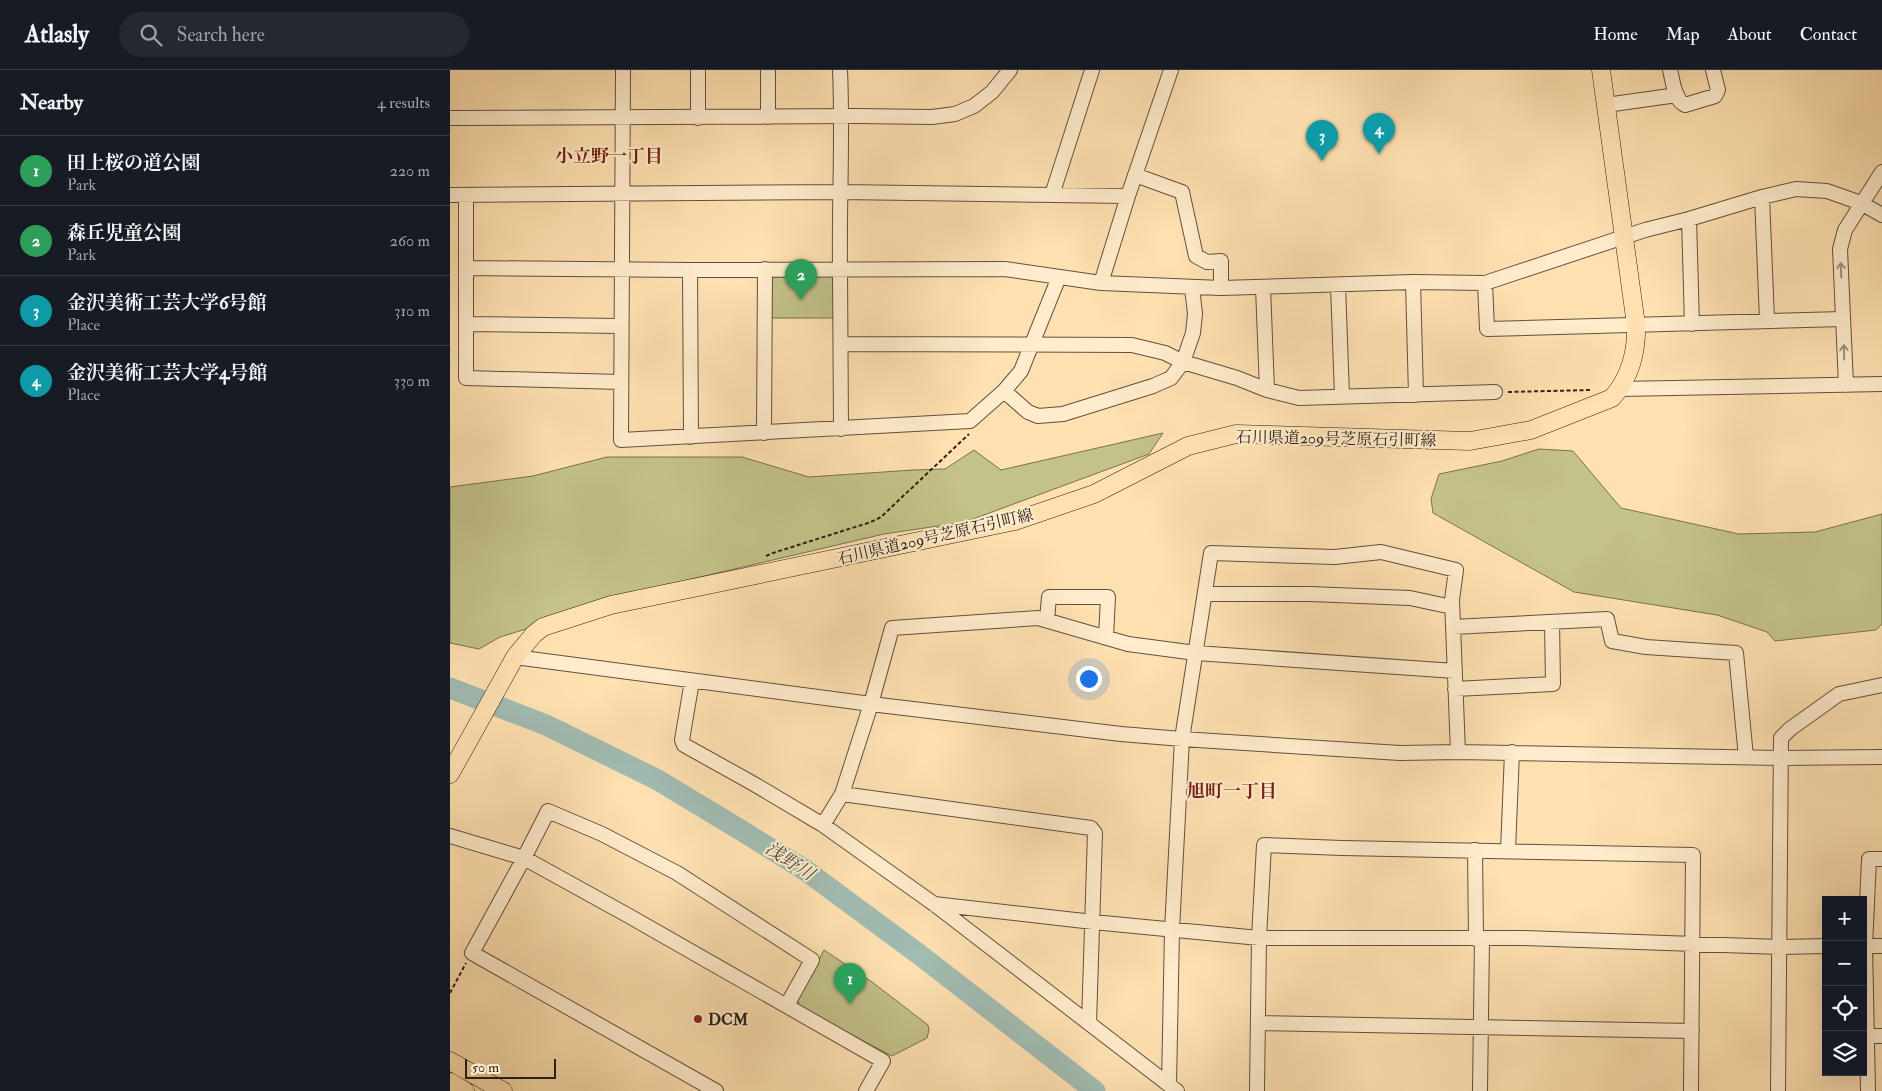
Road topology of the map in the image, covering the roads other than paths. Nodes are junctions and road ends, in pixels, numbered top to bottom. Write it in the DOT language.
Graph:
graph roads {
  1 [pos="623,70"];
  2 [pos="698,70"];
  3 [pos="768,70"];
  4 [pos="840,70"];
  5 [pos="1010,70"];
  6 [pos="1092,70"];
  7 [pos="1171,70"];
  8 [pos="1602,70"];
  9 [pos="1670,70"];
  10 [pos="1713,70"];
  11 [pos="1677,95"];
  12 [pos="1606,105"];
  13 [pos="768,117"];
  14 [pos="842,117"];
  15 [pos="450,118"];
  16 [pos="623,118"];
  17 [pos="698,118"];
  18 [pos="1882,172"];
  19 [pos="1135,175"];
  20 [pos="841,192"];
  21 [pos="466,194"];
  22 [pos="622,194"];
  23 [pos="450,195"];
  24 [pos="1052,195"];
  25 [pos="1128,196"];
  26 [pos="1762,196"];
  27 [pos="1860,203"];
  28 [pos="1882,215"];
  29 [pos="1689,219"];
  30 [pos="1624,237"];
  31 [pos="466,268"];
  32 [pos="622,269"];
  33 [pos="765,269"];
  34 [pos="840,269"];
  35 [pos="690,270"];
  36 [pos="1059,277"];
  37 [pos="1413,282"];
  38 [pos="1101,283"];
  39 [pos="1485,283"];
  40 [pos="1338,285"];
  41 [pos="1192,287"];
  42 [pos="1221,288"];
  43 [pos="1263,288"];
  44 [pos="1843,318"];
  45 [pos="1766,320"];
  46 [pos="466,324"];
  47 [pos="1692,324"];
  48 [pos="1636,325"];
  49 [pos="621,326"];
  50 [pos="842,344"];
  51 [pos="1030,346"];
  52 [pos="1183,362"];
  53 [pos="621,382"];
  54 [pos="1882,384"];
  55 [pos="1846,385"];
  56 [pos="1620,389"];
  57 [pos="1267,390"];
  58 [pos="1004,391"];
  59 [pos="1495,392"];
  60 [pos="1416,395"];
  61 [pos="1342,396"];
  62 [pos="841,429"];
  63 [pos="764,433"];
  64 [pos="691,437"];
  65 [pos="1205,594"];
  66 [pos="1452,607"];
  67 [pos="1047,620"];
  68 [pos="1552,622"];
  69 [pos="1453,627"];
  70 [pos="1106,638"];
  71 [pos="1196,653"];
  72 [pos="515,657"];
  73 [pos="1454,671"];
  74 [pos="692,681"];
  75 [pos="1882,685"];
  76 [pos="1455,689"];
  77 [pos="871,704"];
  78 [pos="1182,739"];
  79 [pos="1458,752"];
  80 [pos="1512,752"];
  81 [pos="1746,757"];
  82 [pos="1882,757"];
  83 [pos="1781,758"];
  84 [pos="450,774"];
  85 [pos="842,794"];
  86 [pos="823,825"];
  87 [pos="450,836"];
  88 [pos="1475,850"];
  89 [pos="1508,851"];
  90 [pos="524,858"];
  91 [pos="1882,859"];
  92 [pos="934,904"];
  93 [pos="1093,922"];
  94 [pos="1172,930"];
  95 [pos="1259,938"];
  96 [pos="1479,939"];
  97 [pos="1864,941"];
  98 [pos="1691,942"];
  99 [pos="1780,946"];
  100 [pos="1822,946"];
  101 [pos="1867,946"];
  102 [pos="1882,946"];
  103 [pos="1865,986"];
  104 [pos="787,1005"];
  105 [pos="1089,1023"];
  106 [pos="1258,1023"];
  107 [pos="1481,1028"];
  108 [pos="1692,1031"];
  109 [pos="1867,1031"];
  110 [pos="1867,1036"];
  111 [pos="1882,1036"];
  112 [pos="450,1061"];
  113 [pos="450,1082"];
  114 [pos="1173,1088"];
  115 [pos="465,1091"];
  116 [pos="502,1091"];
  117 [pos="716,1091"];
  118 [pos="866,1091"];
  119 [pos="1257,1091"];
  120 [pos="1480,1091"];
  121 [pos="1691,1091"];
  122 [pos="1778,1091"];
  123 [pos="1868,1091"];
  1 -- 16 [label="street"];
  2 -- 17 [label="street"];
  3 -- 13 [label="street"];
  4 -- 14 [label="street"];
  5 -- 14 [label="street"];
  6 -- 24 [label="street"];
  7 -- 19 [label="street"];
  8 -- 12 [label="main road"];
  9 -- 11 [label="street"];
  10 -- 11 [label="street"];
  11 -- 12 [label="street"];
  12 -- 30 [label="main road"];
  13 -- 14 [label="street"];
  13 -- 17 [label="street"];
  14 -- 20 [label="street"];
  15 -- 16 [label="street"];
  16 -- 17 [label="street"];
  16 -- 22 [label="street"];
  18 -- 27 [label="street"];
  19 -- 25 [label="street"];
  19 -- 42 [label="street"];
  20 -- 22 [label="street"];
  20 -- 24 [label="street"];
  20 -- 34 [label="street"];
  21 -- 22 [label="street"];
  21 -- 23 [label="street"];
  21 -- 31 [label="street"];
  22 -- 32 [label="street"];
  24 -- 25 [label="street"];
  25 -- 38 [label="street"];
  26 -- 27 [label="street"];
  26 -- 29 [label="street"];
  26 -- 45 [label="street"];
  27 -- 28 [label="street"];
  44 -- 27 [label="street, one-way"];
  29 -- 30 [label="street"];
  29 -- 47 [label="street"];
  30 -- 39 [label="street"];
  30 -- 48 [label="main road"];
  31 -- 32 [label="street"];
  31 -- 46 [label="street"];
  32 -- 35 [label="street"];
  32 -- 49 [label="street"];
  33 -- 34 [label="street"];
  33 -- 35 [label="street"];
  33 -- 63 [label="street"];
  34 -- 36 [label="street"];
  34 -- 50 [label="street"];
  35 -- 64 [label="street"];
  36 -- 38 [label="street"];
  36 -- 51 [label="street"];
  37 -- 39 [label="street"];
  37 -- 40 [label="street"];
  37 -- 60 [label="street"];
  38 -- 41 [label="street"];
  39 -- 48 [label="street"];
  40 -- 43 [label="street"];
  40 -- 61 [label="street"];
  41 -- 42 [label="street"];
  41 -- 52 [label="street"];
  42 -- 43 [label="street"];
  43 -- 57 [label="street"];
  44 -- 45 [label="street"];
  55 -- 44 [label="street, one-way"];
  45 -- 47 [label="street"];
  46 -- 49 [label="street"];
  46 -- 53 [label="street"];
  47 -- 48 [label="street"];
  48 -- 56 [label="main road"];
  49 -- 53 [label="street"];
  50 -- 51 [label="street"];
  50 -- 62 [label="street"];
  51 -- 52 [label="street"];
  51 -- 58 [label="street"];
  52 -- 57 [label="street"];
  52 -- 58 [label="street"];
  53 -- 64 [label="street"];
  54 -- 55 [label="street"];
  55 -- 56 [label="street"];
  56 -- 72 [label="main road, 石川県道209号芝原石引町線"];
  57 -- 61 [label="street"];
  58 -- 62 [label="street"];
  59 -- 60 [label="street"];
  60 -- 61 [label="street"];
  62 -- 63 [label="street"];
  63 -- 64 [label="street"];
  65 -- 66 [label="street"];
  65 -- 66 [label="street"];
  65 -- 71 [label="street"];
  66 -- 69 [label="street"];
  67 -- 70 [label="street"];
  67 -- 70 [label="street"];
  67 -- 77 [label="street"];
  68 -- 69 [label="street"];
  68 -- 76 [label="street"];
  68 -- 81 [label="street"];
  69 -- 73 [label="street"];
  70 -- 71 [label="street"];
  71 -- 73 [label="street"];
  71 -- 78 [label="street"];
  72 -- 74 [label="street"];
  72 -- 84 [label="main road, 石川県道209号芝原石引町線"];
  73 -- 76 [label="street"];
  74 -- 77 [label="street"];
  74 -- 86 [label="street"];
  75 -- 83 [label="street"];
  76 -- 79 [label="street"];
  77 -- 78 [label="street"];
  77 -- 85 [label="street"];
  78 -- 79 [label="street"];
  78 -- 94 [label="street"];
  79 -- 80 [label="street"];
  80 -- 81 [label="street"];
  80 -- 89 [label="street"];
  81 -- 83 [label="street"];
  82 -- 83 [label="street"];
  83 -- 99 [label="street"];
  85 -- 86 [label="street"];
  85 -- 93 [label="street"];
  86 -- 92 [label="street"];
  87 -- 90 [label="street"];
  88 -- 89 [label="street"];
  88 -- 95 [label="street"];
  88 -- 96 [label="street"];
  89 -- 98 [label="street"];
  90 -- 104 [label="street"];
  90 -- 104 [label="street"];
  90 -- 117 [label="street"];
  91 -- 97 [label="street"];
  92 -- 93 [label="street"];
  92 -- 105 [label="street"];
  93 -- 94 [label="street"];
  93 -- 105 [label="street"];
  94 -- 95 [label="street"];
  94 -- 114 [label="street"];
  95 -- 96 [label="street"];
  95 -- 106 [label="street"];
  96 -- 98 [label="street"];
  96 -- 107 [label="street"];
  98 -- 99 [label="street"];
  98 -- 108 [label="street"];
  99 -- 100 [label="street"];
  99 -- 122 [label="street"];
  101 -- 102 [label="street"];
  103 -- 109 [label="street"];
  104 -- 118 [label="street"];
  105 -- 114 [label="street"];
  106 -- 107 [label="street"];
  106 -- 119 [label="street"];
  107 -- 108 [label="street"];
  107 -- 120 [label="street"];
  108 -- 121 [label="street"];
  110 -- 111 [label="street"];
  110 -- 123 [label="street"];
  112 -- 116 [label="main road"];
  113 -- 115 [label="main road"];
}
